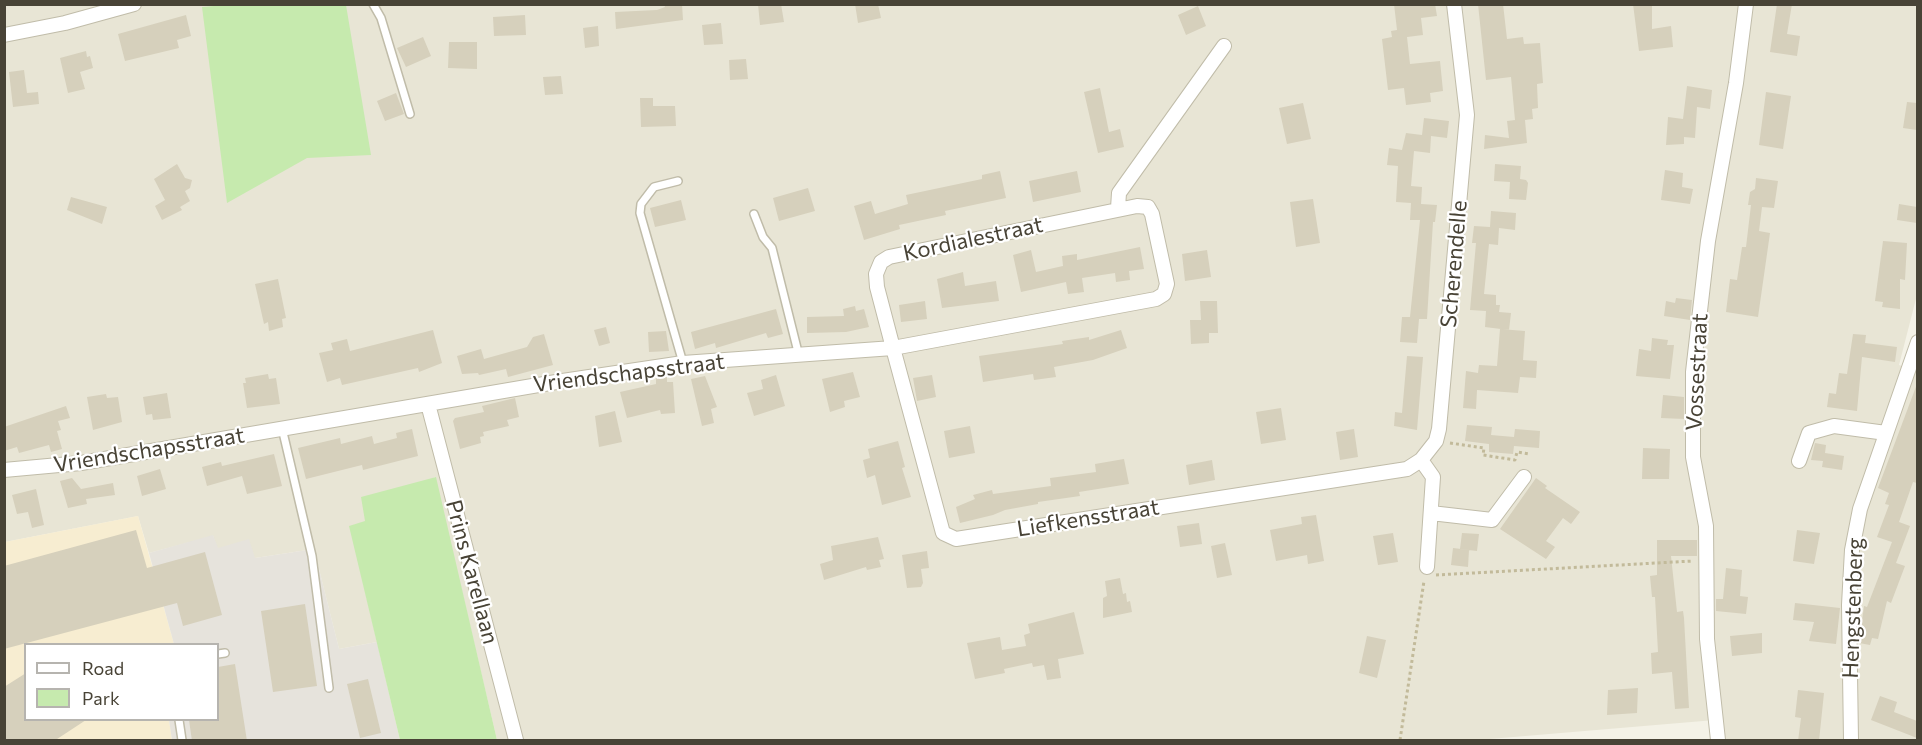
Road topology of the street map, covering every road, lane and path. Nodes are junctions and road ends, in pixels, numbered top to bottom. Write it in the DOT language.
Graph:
graph roads {
  1 [pos="134,4"];
  2 [pos="373,4"];
  3 [pos="1454,4"];
  4 [pos="1746,4"];
  5 [pos="4,35"];
  6 [pos="1224,46"];
  7 [pos="410,114"];
  8 [pos="678,181"];
  9 [pos="1148,207"];
  10 [pos="1118,208"];
  11 [pos="754,214"];
  12 [pos="1917,342"];
  13 [pos="893,348"];
  14 [pos="799,356"];
  15 [pos="683,363"];
  16 [pos="428,404"];
  17 [pos="282,428"];
  18 [pos="1886,433"];
  19 [pos="1436,441"];
  20 [pos="1529,454"];
  21 [pos="1421,460"];
  22 [pos="1799,461"];
  23 [pos="4,470"];
  24 [pos="1524,477"];
  25 [pos="1431,513"];
  26 [pos="1707,560"];
  27 [pos="1426,567"];
  28 [pos="329,688"];
  29 [pos="179,721"];
  30 [pos="182,741"];
  31 [pos="516,741"];
  32 [pos="1400,741"];
  33 [pos="1718,741"];
  34 [pos="1851,741"];
  1 -- 5 [label="street"];
  2 -- 7 [label="lane"];
  3 -- 19 [label="street, Scherendelle"];
  4 -- 26 [label="street, Vossestraat"];
  6 -- 10 [label="street"];
  8 -- 15 [label="lane"];
  9 -- 10 [label="street, Kordialestraat"];
  9 -- 13 [label="street, Vriendschapsstraat"];
  10 -- 13 [label="street, Kordialestraat"];
  11 -- 14 [label="lane"];
  12 -- 18 [label="street, Hengstenberg"];
  13 -- 14 [label="street, Vriendschapsstraat"];
  13 -- 21 [label="street, Liefkensstraat"];
  14 -- 15 [label="street, Vriendschapsstraat"];
  15 -- 16 [label="street, Vriendschapsstraat"];
  16 -- 17 [label="street, Vriendschapsstraat"];
  16 -- 31 [label="street, Prins Karellaan"];
  17 -- 23 [label="street, Vriendschapsstraat"];
  17 -- 28 [label="lane"];
  18 -- 22 [label="street"];
  18 -- 34 [label="street, Hengstenberg"];
  19 -- 20 [label="path"];
  19 -- 21 [label="street"];
  21 -- 25 [label="street"];
  24 -- 25 [label="street"];
  25 -- 27 [label="street"];
  26 -- 27 [label="path"];
  26 -- 33 [label="street, Vossestraat"];
  27 -- 32 [label="path"];
  29 -- 30 [label="lane"];
}
